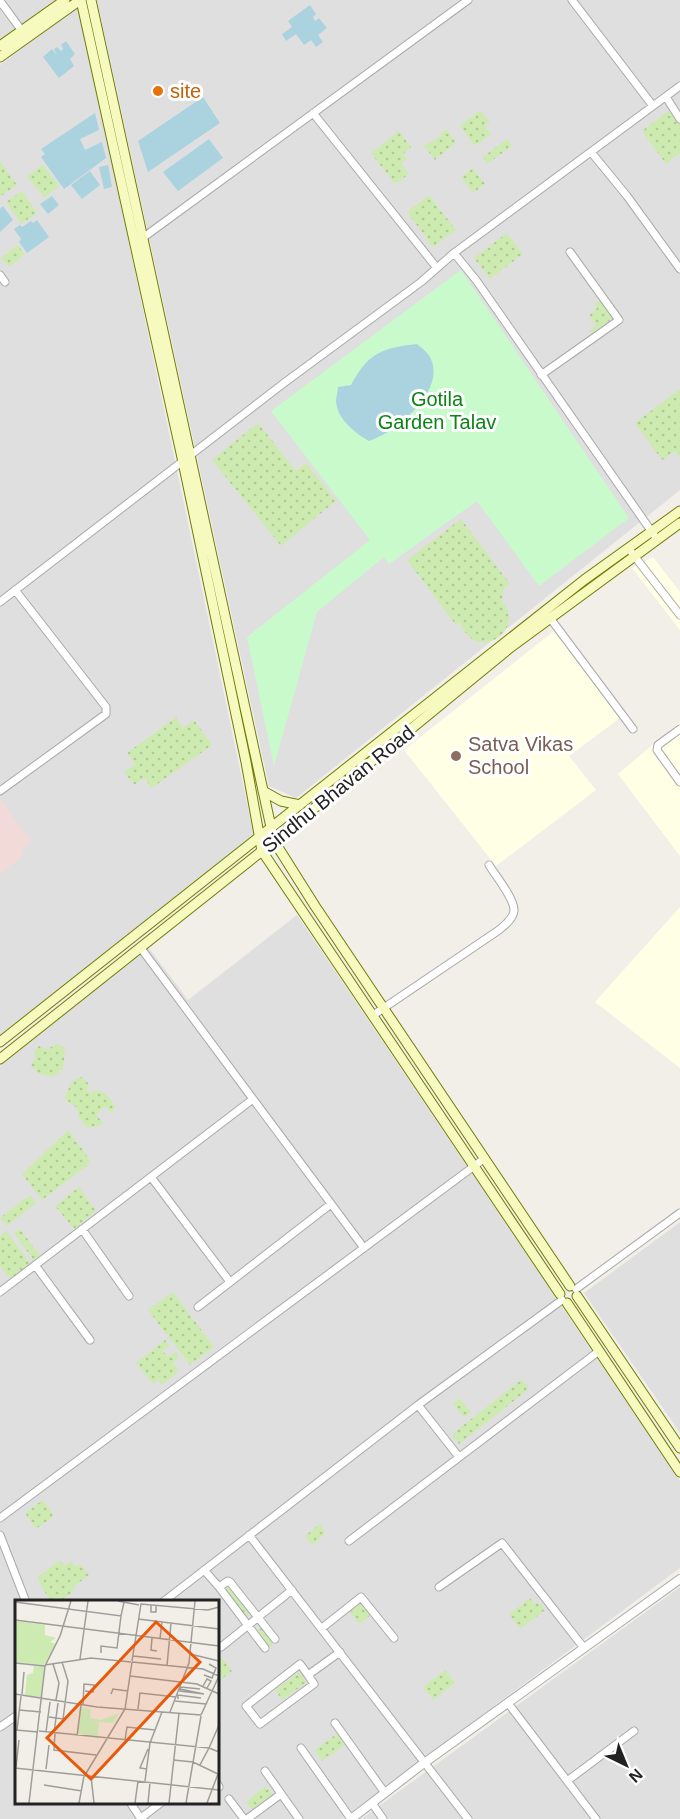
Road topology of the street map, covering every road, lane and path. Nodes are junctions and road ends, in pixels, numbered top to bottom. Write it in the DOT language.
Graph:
graph roads {
  1 [pos="65,0"];
  2 [pos="80,0"];
  3 [pos="91,0"];
  4 [pos="468,0"];
  5 [pos="572,0"];
  6 [pos="0,1"];
  7 [pos="22,31"];
  8 [pos="0,46"];
  9 [pos="0,57"];
  10 [pos="680,86"];
  11 [pos="666,97"];
  12 [pos="653,106"];
  13 [pos="313,113"];
  14 [pos="680,119"];
  15 [pos="591,152"];
  16 [pos="144,237"];
  17 [pos="570,252"];
  18 [pos="454,254"];
  19 [pos="436,268"];
  20 [pos="680,269"];
  21 [pos="0,275"];
  22 [pos="5,282"];
  23 [pos="541,375"];
  24 [pos="191,456"];
  25 [pos="183,462"];
  26 [pos="680,511"];
  27 [pos="680,523"];
  28 [pos="654,536"];
  29 [pos="631,552"];
  30 [pos="15,590"];
  31 [pos="0,602"];
  32 [pos="680,615"];
  33 [pos="550,618"];
  34 [pos="633,729"];
  35 [pos="680,729"];
  36 [pos="680,782"];
  37 [pos="0,791"];
  38 [pos="263,791"];
  39 [pos="300,805"];
  40 [pos="271,828"];
  41 [pos="260,837"];
  42 [pos="274,841"];
  43 [pos="262,851"];
  44 [pos="489,865"];
  45 [pos="140,947"];
  46 [pos="384,1009"];
  47 [pos="372,1016"];
  48 [pos="0,1042"];
  49 [pos="0,1059"];
  50 [pos="253,1099"];
  51 [pos="485,1158"];
  52 [pos="473,1166"];
  53 [pos="151,1177"];
  54 [pos="331,1204"];
  55 [pos="680,1213"];
  56 [pos="82,1229"];
  57 [pos="364,1248"];
  58 [pos="35,1265"];
  59 [pos="230,1282"];
  60 [pos="574,1290"];
  61 [pos="0,1292"];
  62 [pos="129,1296"];
  63 [pos="563,1299"];
  64 [pos="198,1307"];
  65 [pos="90,1340"];
  66 [pos="599,1351"];
  67 [pos="418,1406"];
  68 [pos="680,1448"];
  69 [pos="459,1457"];
  70 [pos="680,1472"];
  71 [pos="0,1518"];
  72 [pos="0,1535"];
  73 [pos="249,1535"];
  74 [pos="349,1541"];
  75 [pos="204,1570"];
  76 [pos="680,1579"];
  77 [pos="219,1587"];
  78 [pos="440,1587"];
  79 [pos="292,1590"];
  80 [pos="25,1600"];
  81 [pos="166,1600"];
  82 [pos="258,1618"];
  83 [pos="248,1625"];
  84 [pos="322,1628"];
  85 [pos="394,1638"];
  86 [pos="275,1639"];
  87 [pos="221,1647"];
  88 [pos="265,1648"];
  89 [pos="584,1648"];
  90 [pos="340,1652"];
  91 [pos="308,1675"];
  92 [pos="508,1703"];
  93 [pos="15,1717"];
  94 [pos="335,1723"];
  95 [pos="0,1727"];
  96 [pos="634,1731"];
  97 [pos="301,1748"];
  98 [pos="426,1762"];
  99 [pos="265,1771"];
  100 [pos="567,1781"];
  101 [pos="385,1793"];
  102 [pos="281,1794"];
  103 [pos="229,1799"];
  104 [pos="372,1803"];
  105 [pos="131,1804"];
  106 [pos="160,1804"];
  107 [pos="139,1818"];
  108 [pos="246,1819"];
  109 [pos="299,1819"];
  110 [pos="351,1819"];
  111 [pos="383,1819"];
  112 [pos="468,1819"];
  113 [pos="596,1819"];
  1 -- 7 [label="main road"];
  2 -- 9 [label="main road"];
  2 -- 25 [label="main road"];
  3 -- 16 [label="main road"];
  4 -- 13 [label="street"];
  5 -- 12 [label="street"];
  6 -- 7 [label="street"];
  7 -- 8 [label="main road"];
  10 -- 11 [label="street"];
  11 -- 12 [label="street"];
  11 -- 14 [label="street"];
  12 -- 15 [label="street"];
  13 -- 16 [label="street"];
  13 -- 19 [label="street"];
  15 -- 18 [label="street"];
  15 -- 20 [label="street"];
  16 -- 24 [label="main road"];
  17 -- 23 [label="street"];
  18 -- 19 [label="street"];
  18 -- 23 [label="street"];
  19 -- 24 [label="street"];
  21 -- 22 [label="street"];
  23 -- 28 [label="street"];
  24 -- 25 [label="street"];
  24 -- 38 [label="main road"];
  25 -- 30 [label="street"];
  25 -- 41 [label="main road"];
  26 -- 28 [label="main road, Sindhu Bhavan Road"];
  27 -- 28 [label="main road, Sindhu Bhavan Road"];
  28 -- 29 [label="main road, Sindhu Bhavan Road"];
  29 -- 32 [label="street"];
  29 -- 33 [label="main road, Sindhu Bhavan Road"];
  29 -- 39 [label="main road, Sindhu Bhavan Road"];
  30 -- 31 [label="street"];
  30 -- 37 [label="street"];
  33 -- 34 [label="street"];
  33 -- 42 [label="main road, Sindhu Bhavan Road"];
  35 -- 36 [label="street"];
  38 -- 39 [label="main road"];
  38 -- 40 [label="main road"];
  39 -- 40 [label="main road, Sindhu Bhavan Road"];
  40 -- 41 [label="main road, Sindhu Bhavan Road"];
  40 -- 42 [label="main road"];
  41 -- 43 [label="main road"];
  41 -- 48 [label="main road, Sindhu Bhavan Road"];
  42 -- 43 [label="main road, Sindhu Bhavan Road"];
  42 -- 46 [label="main road"];
  43 -- 45 [label="main road, Sindhu Bhavan Road"];
  43 -- 47 [label="main road"];
  44 -- 46 [label="street"];
  45 -- 49 [label="main road, Sindhu Bhavan Road"];
  45 -- 50 [label="street"];
  46 -- 47 [label="street"];
  46 -- 51 [label="main road"];
  47 -- 52 [label="main road"];
  50 -- 53 [label="street"];
  50 -- 54 [label="street"];
  51 -- 52 [label="street"];
  51 -- 60 [label="main road"];
  52 -- 57 [label="street"];
  52 -- 63 [label="main road"];
  53 -- 56 [label="street"];
  53 -- 59 [label="street"];
  54 -- 57 [label="street"];
  54 -- 59 [label="street"];
  55 -- 60 [label="street"];
  56 -- 58 [label="street"];
  56 -- 62 [label="street"];
  57 -- 71 [label="street"];
  58 -- 61 [label="street"];
  58 -- 65 [label="street"];
  59 -- 64 [label="street"];
  60 -- 63 [label="main road"];
  60 -- 63 [label="main road"];
  60 -- 68 [label="main road"];
  63 -- 66 [label="main road"];
  63 -- 67 [label="street"];
  66 -- 69 [label="street"];
  66 -- 70 [label="main road"];
  67 -- 69 [label="street"];
  67 -- 73 [label="street"];
  69 -- 74 [label="street"];
  72 -- 80 [label="street"];
  73 -- 75 [label="street"];
  73 -- 79 [label="street"];
  75 -- 77 [label="street"];
  75 -- 81 [label="street"];
  76 -- 89 [label="street"];
  77 -- 82 [label="street"];
  77 -- 83 [label="street"];
  78 -- 89 [label="street"];
  79 -- 82 [label="street"];
  79 -- 84 [label="street"];
  82 -- 83 [label="street"];
  82 -- 86 [label="street"];
  83 -- 87 [label="street"];
  83 -- 88 [label="street"];
  84 -- 85 [label="street"];
  84 -- 90 [label="street"];
  89 -- 92 [label="street"];
  90 -- 91 [label="street"];
  90 -- 98 [label="street"];
  91 -- 91 [label="street"];
  92 -- 98 [label="street"];
  92 -- 100 [label="street"];
  93 -- 95 [label="street"];
  94 -- 101 [label="street"];
  96 -- 100 [label="street"];
  97 -- 110 [label="street"];
  98 -- 101 [label="street"];
  98 -- 112 [label="street"];
  99 -- 102 [label="street"];
  100 -- 113 [label="street"];
  101 -- 104 [label="street"];
  102 -- 108 [label="street"];
  102 -- 109 [label="street"];
  103 -- 108 [label="street"];
  104 -- 110 [label="street"];
  104 -- 111 [label="street"];
  105 -- 107 [label="street"];
  106 -- 107 [label="street"];
}
